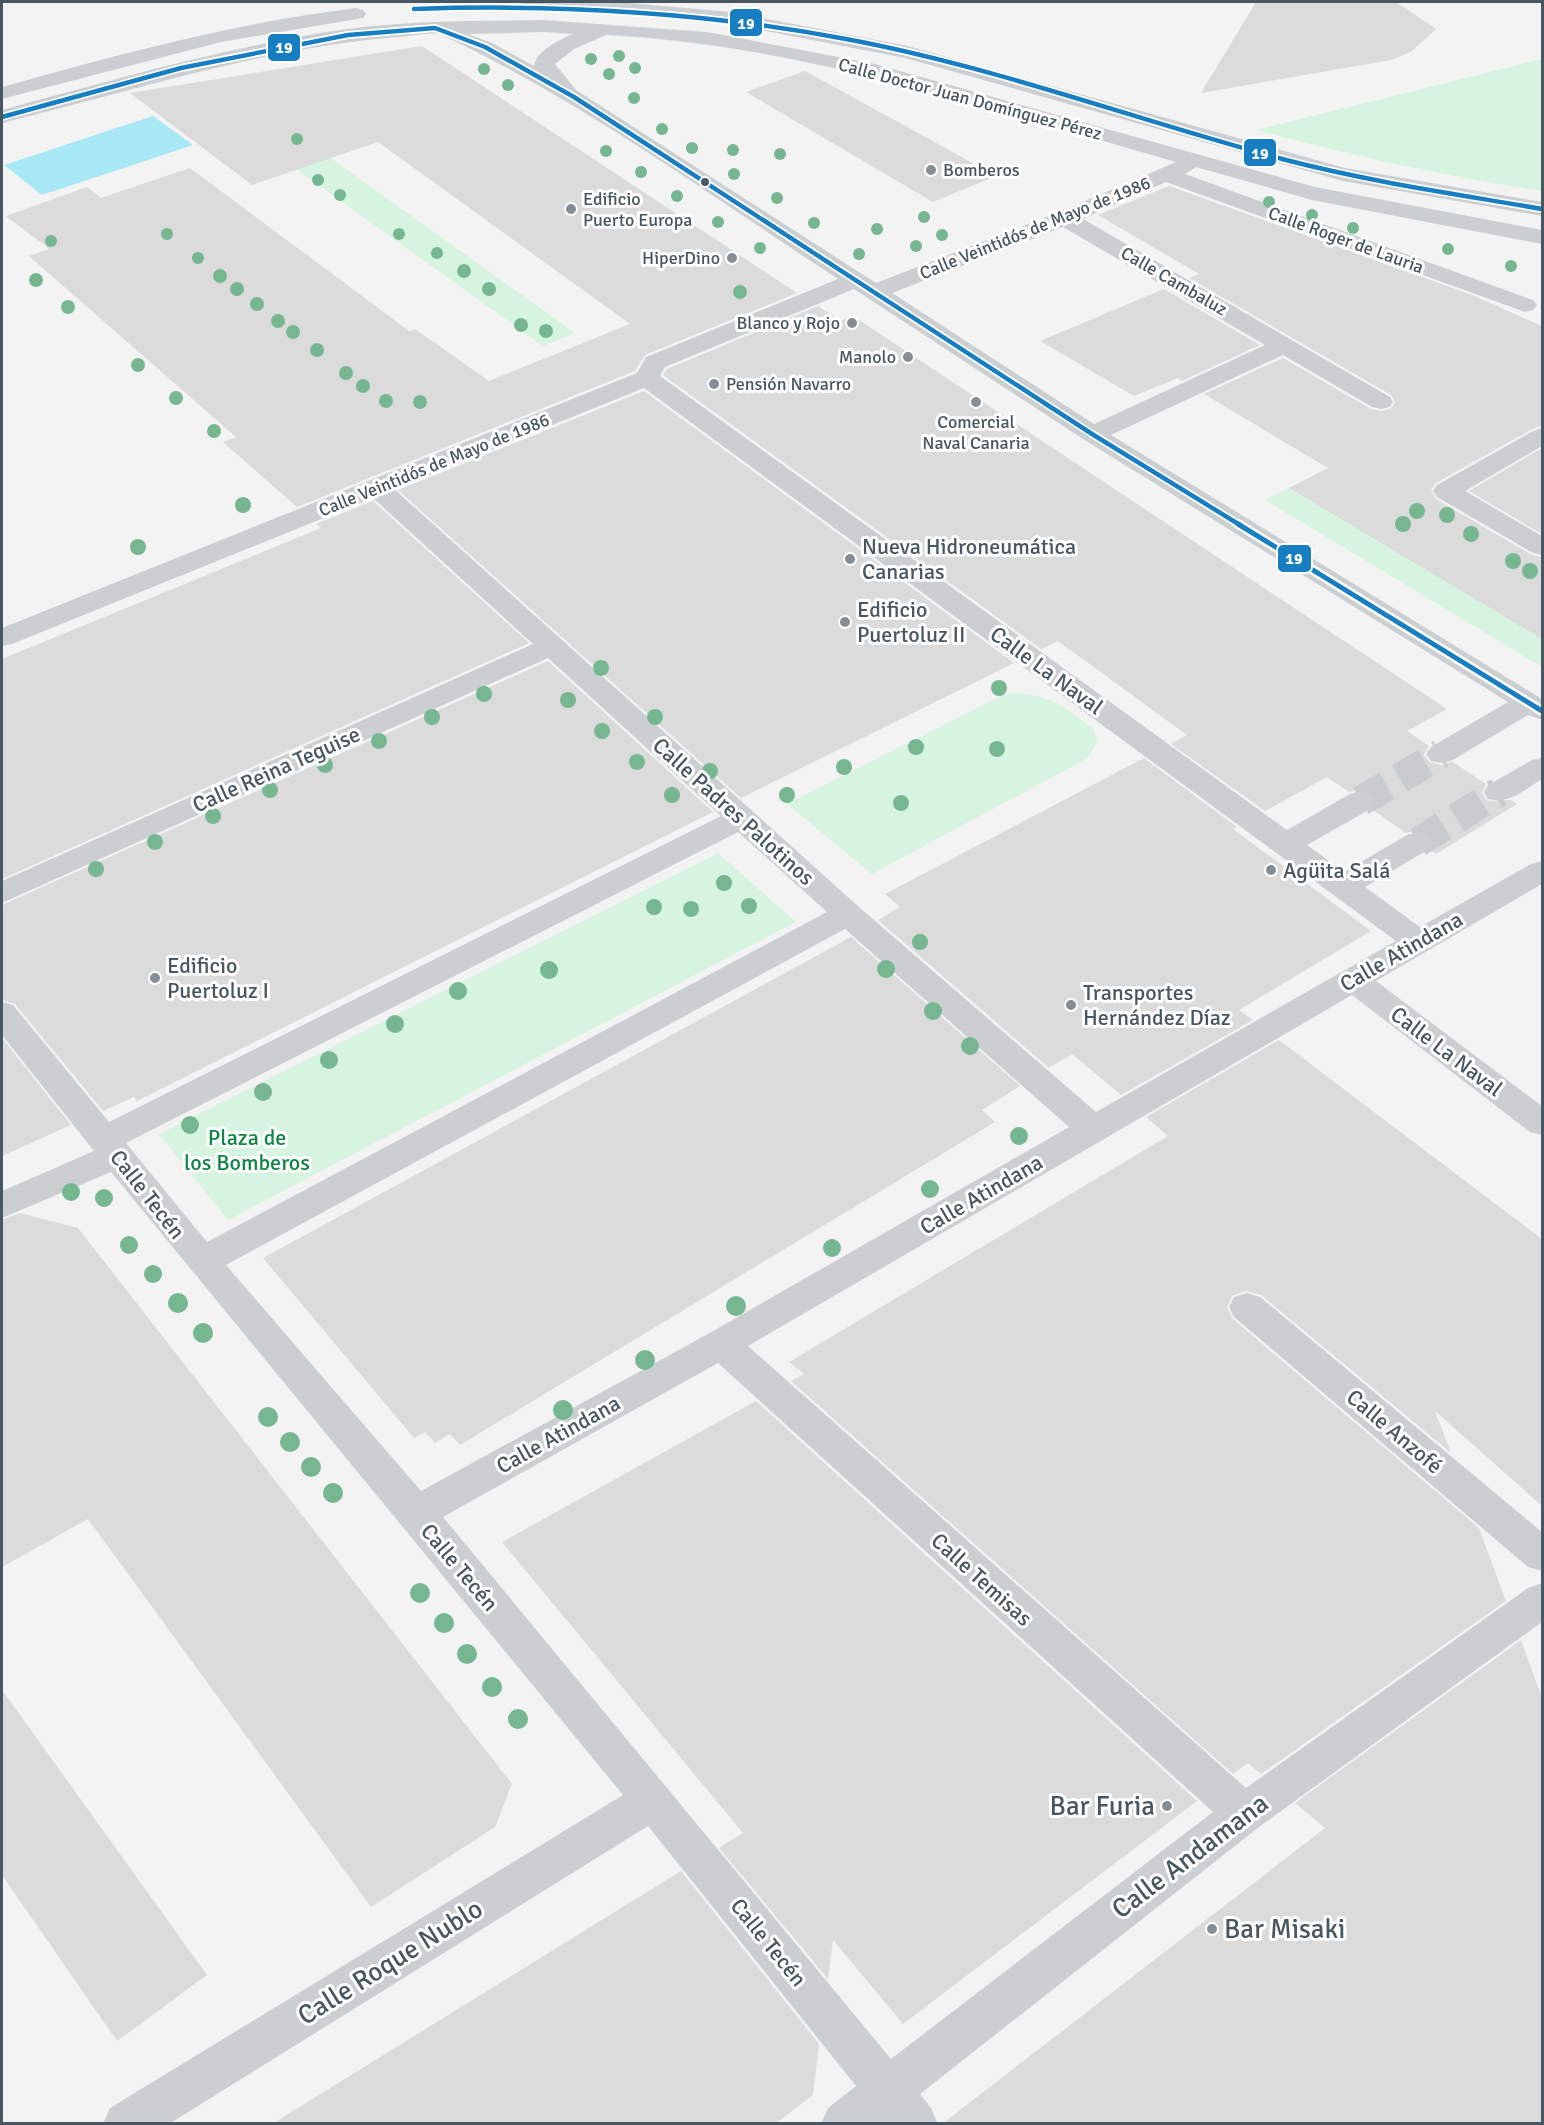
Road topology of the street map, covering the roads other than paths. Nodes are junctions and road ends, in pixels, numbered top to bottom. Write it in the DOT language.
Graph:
graph roads {
  1 [pos="435,28"];
  2 [pos="622,30"];
  3 [pos="2,93"];
  4 [pos="574,97"];
  5 [pos="2,117"];
  6 [pos="1195,161"];
  7 [pos="1167,174"];
  8 [pos="1542,209"];
  9 [pos="1065,218"];
  10 [pos="1542,237"];
  11 [pos="865,286"];
  12 [pos="1525,305"];
  13 [pos="1284,345"];
  14 [pos="647,378"];
  15 [pos="1381,402"];
  16 [pos="1092,434"];
  17 [pos="1542,436"];
  18 [pos="378,489"];
  19 [pos="1542,547"];
  20 [pos="2,638"];
  21 [pos="551,646"];
  22 [pos="1535,706"];
  23 [pos="1441,754"];
  24 [pos="1542,767"];
  25 [pos="1499,792"];
  26 [pos="1361,801"];
  27 [pos="741,818"];
  28 [pos="1418,842"];
  29 [pos="1286,844"];
  30 [pos="1542,871"];
  31 [pos="1343,886"];
  32 [pos="2,893"];
  33 [pos="848,914"];
  34 [pos="1418,941"];
  35 [pos="1352,979"];
  36 [pos="2,1013"];
  37 [pos="1542,1123"];
  38 [pos="1093,1129"];
  39 [pos="111,1147"];
  40 [pos="2,1205"];
  41 [pos="202,1261"];
  42 [pos="1247,1307"];
  43 [pos="721,1344"];
  44 [pos="416,1513"];
  45 [pos="1542,1555"];
  46 [pos="1542,1600"];
  47 [pos="653,1800"];
  48 [pos="1244,1814"];
  49 [pos="888,2090"];
  50 [pos="126,2124"];
  51 [pos="844,2124"];
  52 [pos="915,2124"];
  1 -- 2 [label="street, Calle Doctor Juan Domínguez Pérez"];
  1 -- 4 [label="street"];
  1 -- 5 [label="street, Calle Doctor Juan Domínguez Pérez"];
  2 -- 4 [label="street"];
  2 -- 6 [label="street, Calle Doctor Juan Domínguez Pérez"];
  3 -- 8 [label="street, Calle Doctor Juan Domínguez Pérez"];
  4 -- 11 [label="street"];
  6 -- 7 [label="street, Calle Veintidós de Mayo de 1986"];
  6 -- 10 [label="street, Calle Doctor Juan Domínguez Pérez"];
  7 -- 9 [label="street, Calle Veintidós de Mayo de 1986"];
  7 -- 12 [label="street, Calle Roger de Lauria"];
  9 -- 11 [label="street, Calle Veintidós de Mayo de 1986"];
  9 -- 13 [label="street, Calle Cambaluz"];
  11 -- 14 [label="street, Calle Veintidós de Mayo de 1986"];
  11 -- 16 [label="street"];
  13 -- 15 [label="street, Calle Cambaluz"];
  13 -- 16 [label="street"];
  14 -- 18 [label="street, Calle Veintidós de Mayo de 1986"];
  14 -- 29 [label="street, Calle La Naval"];
  16 -- 22 [label="street"];
  17 -- 19 [label="street"];
  18 -- 20 [label="street, Calle Veintidós de Mayo de 1986"];
  18 -- 21 [label="street, Calle Padres Palotinos"];
  21 -- 27 [label="street, Calle Padres Palotinos"];
  21 -- 32 [label="street, Calle Reina Teguise"];
  22 -- 23 [label="street"];
  24 -- 25 [label="street"];
  26 -- 29 [label="street"];
  27 -- 33 [label="street, Calle Padres Palotinos"];
  27 -- 39 [label="street"];
  28 -- 31 [label="street"];
  29 -- 31 [label="street, Calle La Naval"];
  30 -- 34 [label="street, Calle Atindana"];
  31 -- 34 [label="street, Calle La Naval"];
  33 -- 38 [label="street, Calle Padres Palotinos"];
  33 -- 41 [label="street"];
  34 -- 35 [label="street, Calle Atindana"];
  35 -- 37 [label="street, Calle La Naval"];
  35 -- 38 [label="street, Calle Atindana"];
  36 -- 39 [label="street, Calle Tecén"];
  38 -- 43 [label="street, Calle Atindana"];
  39 -- 40 [label="street"];
  39 -- 41 [label="street, Calle Tecén"];
  41 -- 44 [label="street, Calle Tecén"];
  42 -- 45 [label="street, Calle Anzofé"];
  43 -- 44 [label="street, Calle Atindana"];
  43 -- 48 [label="street, Calle Temisas"];
  44 -- 47 [label="street, Calle Tecén"];
  46 -- 48 [label="street, Calle Andamana"];
  47 -- 49 [label="street, Calle Tecén"];
  47 -- 50 [label="street, Calle Roque Nublo"];
  48 -- 49 [label="street, Calle Andamana"];
  49 -- 51 [label="street, Calle Andamana"];
  49 -- 52 [label="street, Calle Tecén"];
}
